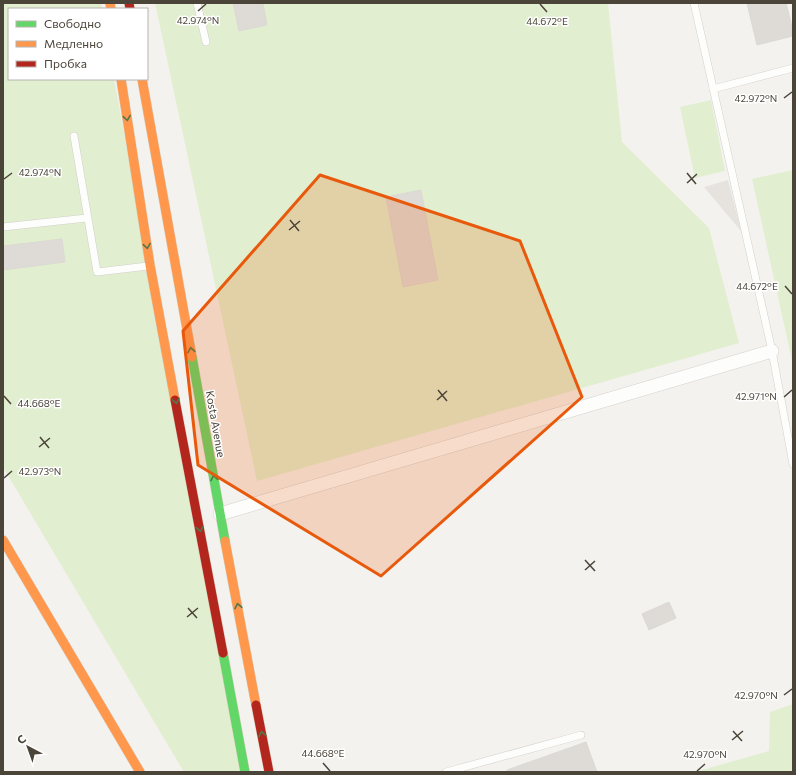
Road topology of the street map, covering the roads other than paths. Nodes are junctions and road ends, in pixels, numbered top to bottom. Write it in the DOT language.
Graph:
graph roads {
  1 [pos="197,3"];
  2 [pos="694,3"];
  3 [pos="206,42"];
  4 [pos="793,68"];
  5 [pos="121,80"];
  6 [pos="142,80"];
  7 [pos="713,89"];
  8 [pos="74,136"];
  9 [pos="87,218"];
  10 [pos="3,227"];
  11 [pos="150,265"];
  12 [pos="772,351"];
  13 [pos="793,464"];
  14 [pos="220,514"];
  15 [pos="3,540"];
  16 [pos="581,735"];
  17 [pos="140,772"];
  18 [pos="245,772"];
  19 [pos="269,772"];
  20 [pos="446,772"];
  1 -- 3 [label="lane"];
  2 -- 7 [label="lane"];
  4 -- 7 [label="lane"];
  5 -- 11 [label="main road, one-way"];
  14 -- 6 [label="main road, Kosta Avenue, one-way"];
  7 -- 12 [label="lane"];
  8 -- 9 [label="lane"];
  9 -- 10 [label="lane"];
  9 -- 11 [label="lane"];
  11 -- 18 [label="main road, one-way"];
  12 -- 13 [label="lane"];
  12 -- 14 [label="street"];
  19 -- 14 [label="main road, Kosta Avenue, one-way"];
  15 -- 17 [label="main road"];
  16 -- 20 [label="lane"];
}
